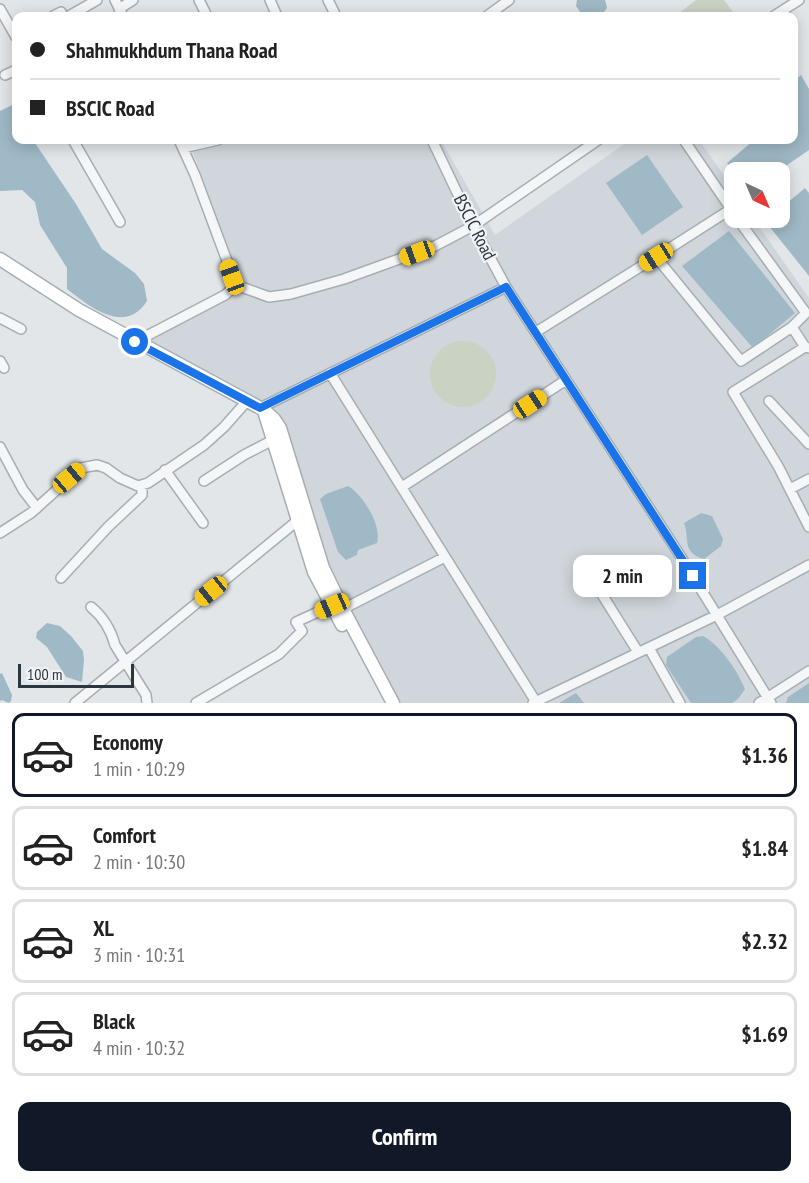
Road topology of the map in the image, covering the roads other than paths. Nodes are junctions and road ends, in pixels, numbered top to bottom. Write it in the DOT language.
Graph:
graph roads {
  1 [pos="97,0"];
  2 [pos="132,0"];
  3 [pos="508,0"];
  4 [pos="799,0"];
  5 [pos="0,9"];
  6 [pos="76,12"];
  7 [pos="122,12"];
  8 [pos="492,12"];
  9 [pos="780,12"];
  10 [pos="12,30"];
  11 [pos="12,72"];
  12 [pos="5,75"];
  13 [pos="75,144"];
  14 [pos="181,144"];
  15 [pos="434,144"];
  16 [pos="592,144"];
  17 [pos="687,144"];
  18 [pos="724,199"];
  19 [pos="724,220"];
  20 [pos="120,222"];
  21 [pos="473,226"];
  22 [pos="744,228"];
  23 [pos="656,257"];
  24 [pos="0,259"];
  25 [pos="236,285"];
  26 [pos="506,287"];
  27 [pos="0,318"];
  28 [pos="792,327"];
  29 [pos="21,329"];
  30 [pos="536,332"];
  31 [pos="135,342"];
  32 [pos="807,347"];
  33 [pos="330,373"];
  34 [pos="566,380"];
  35 [pos="247,401"];
  36 [pos="769,401"];
  37 [pos="262,409"];
  38 [pos="273,440"];
  39 [pos="809,444"];
  40 [pos="0,447"];
  41 [pos="165,470"];
  42 [pos="809,479"];
  43 [pos="204,481"];
  44 [pos="142,485"];
  45 [pos="402,487"];
  46 [pos="790,489"];
  47 [pos="37,508"];
  48 [pos="297,521"];
  49 [pos="203,523"];
  50 [pos="809,527"];
  51 [pos="0,533"];
  52 [pos="445,558"];
  53 [pos="809,565"];
  54 [pos="62,578"];
  55 [pos="598,588"];
  56 [pos="91,607"];
  57 [pos="337,608"];
  58 [pos="717,615"];
  59 [pos="649,648"];
  60 [pos="638,652"];
  61 [pos="125,661"];
  62 [pos="809,671"];
  63 [pos="766,701"];
  64 [pos="534,702"];
  65 [pos="75,703"];
  66 [pos="147,703"];
  67 [pos="196,703"];
  68 [pos="384,703"];
  69 [pos="393,703"];
  70 [pos="680,703"];
  1 -- 6 [label="street"];
  2 -- 7 [label="street"];
  3 -- 8 [label="street"];
  4 -- 9 [label="street"];
  5 -- 10 [label="street"];
  11 -- 12 [label="street"];
  13 -- 20 [label="street"];
  14 -- 25 [label="street"];
  15 -- 21 [label="street, BSCIC Road"];
  16 -- 21 [label="street"];
  17 -- 18 [label="street"];
  19 -- 23 [label="street"];
  21 -- 25 [label="street"];
  21 -- 26 [label="street, BSCIC Road"];
  22 -- 28 [label="street"];
  23 -- 28 [label="street"];
  23 -- 30 [label="street"];
  24 -- 31 [label="main road"];
  25 -- 31 [label="street"];
  26 -- 30 [label="street, BSCIC Road"];
  26 -- 33 [label="street"];
  27 -- 29 [label="street"];
  28 -- 32 [label="street"];
  30 -- 34 [label="street, BSCIC Road"];
  31 -- 35 [label="main road"];
  32 -- 46 [label="street"];
  33 -- 37 [label="street"];
  33 -- 45 [label="street"];
  34 -- 45 [label="street"];
  34 -- 58 [label="street, BSCIC Road"];
  35 -- 37 [label="main road"];
  35 -- 41 [label="street"];
  36 -- 39 [label="street"];
  37 -- 38 [label="main road"];
  37 -- 57 [label="main road"];
  38 -- 43 [label="street"];
  38 -- 48 [label="main road"];
  40 -- 47 [label="street"];
  41 -- 44 [label="street"];
  41 -- 49 [label="street"];
  42 -- 46 [label="street"];
  44 -- 47 [label="street"];
  44 -- 54 [label="street"];
  45 -- 52 [label="street"];
  46 -- 50 [label="street"];
  47 -- 51 [label="street"];
  48 -- 57 [label="main road"];
  48 -- 61 [label="street"];
  52 -- 57 [label="street"];
  52 -- 64 [label="street"];
  53 -- 58 [label="street"];
  55 -- 60 [label="street"];
  56 -- 61 [label="street"];
  57 -- 67 [label="street"];
  57 -- 68 [label="main road"];
  57 -- 69 [label="main road"];
  58 -- 59 [label="street"];
  58 -- 63 [label="street, BSCIC Road"];
  59 -- 60 [label="street"];
  59 -- 70 [label="street"];
  60 -- 64 [label="street"];
  61 -- 65 [label="street"];
  61 -- 66 [label="street"];
  62 -- 63 [label="street"];
}
